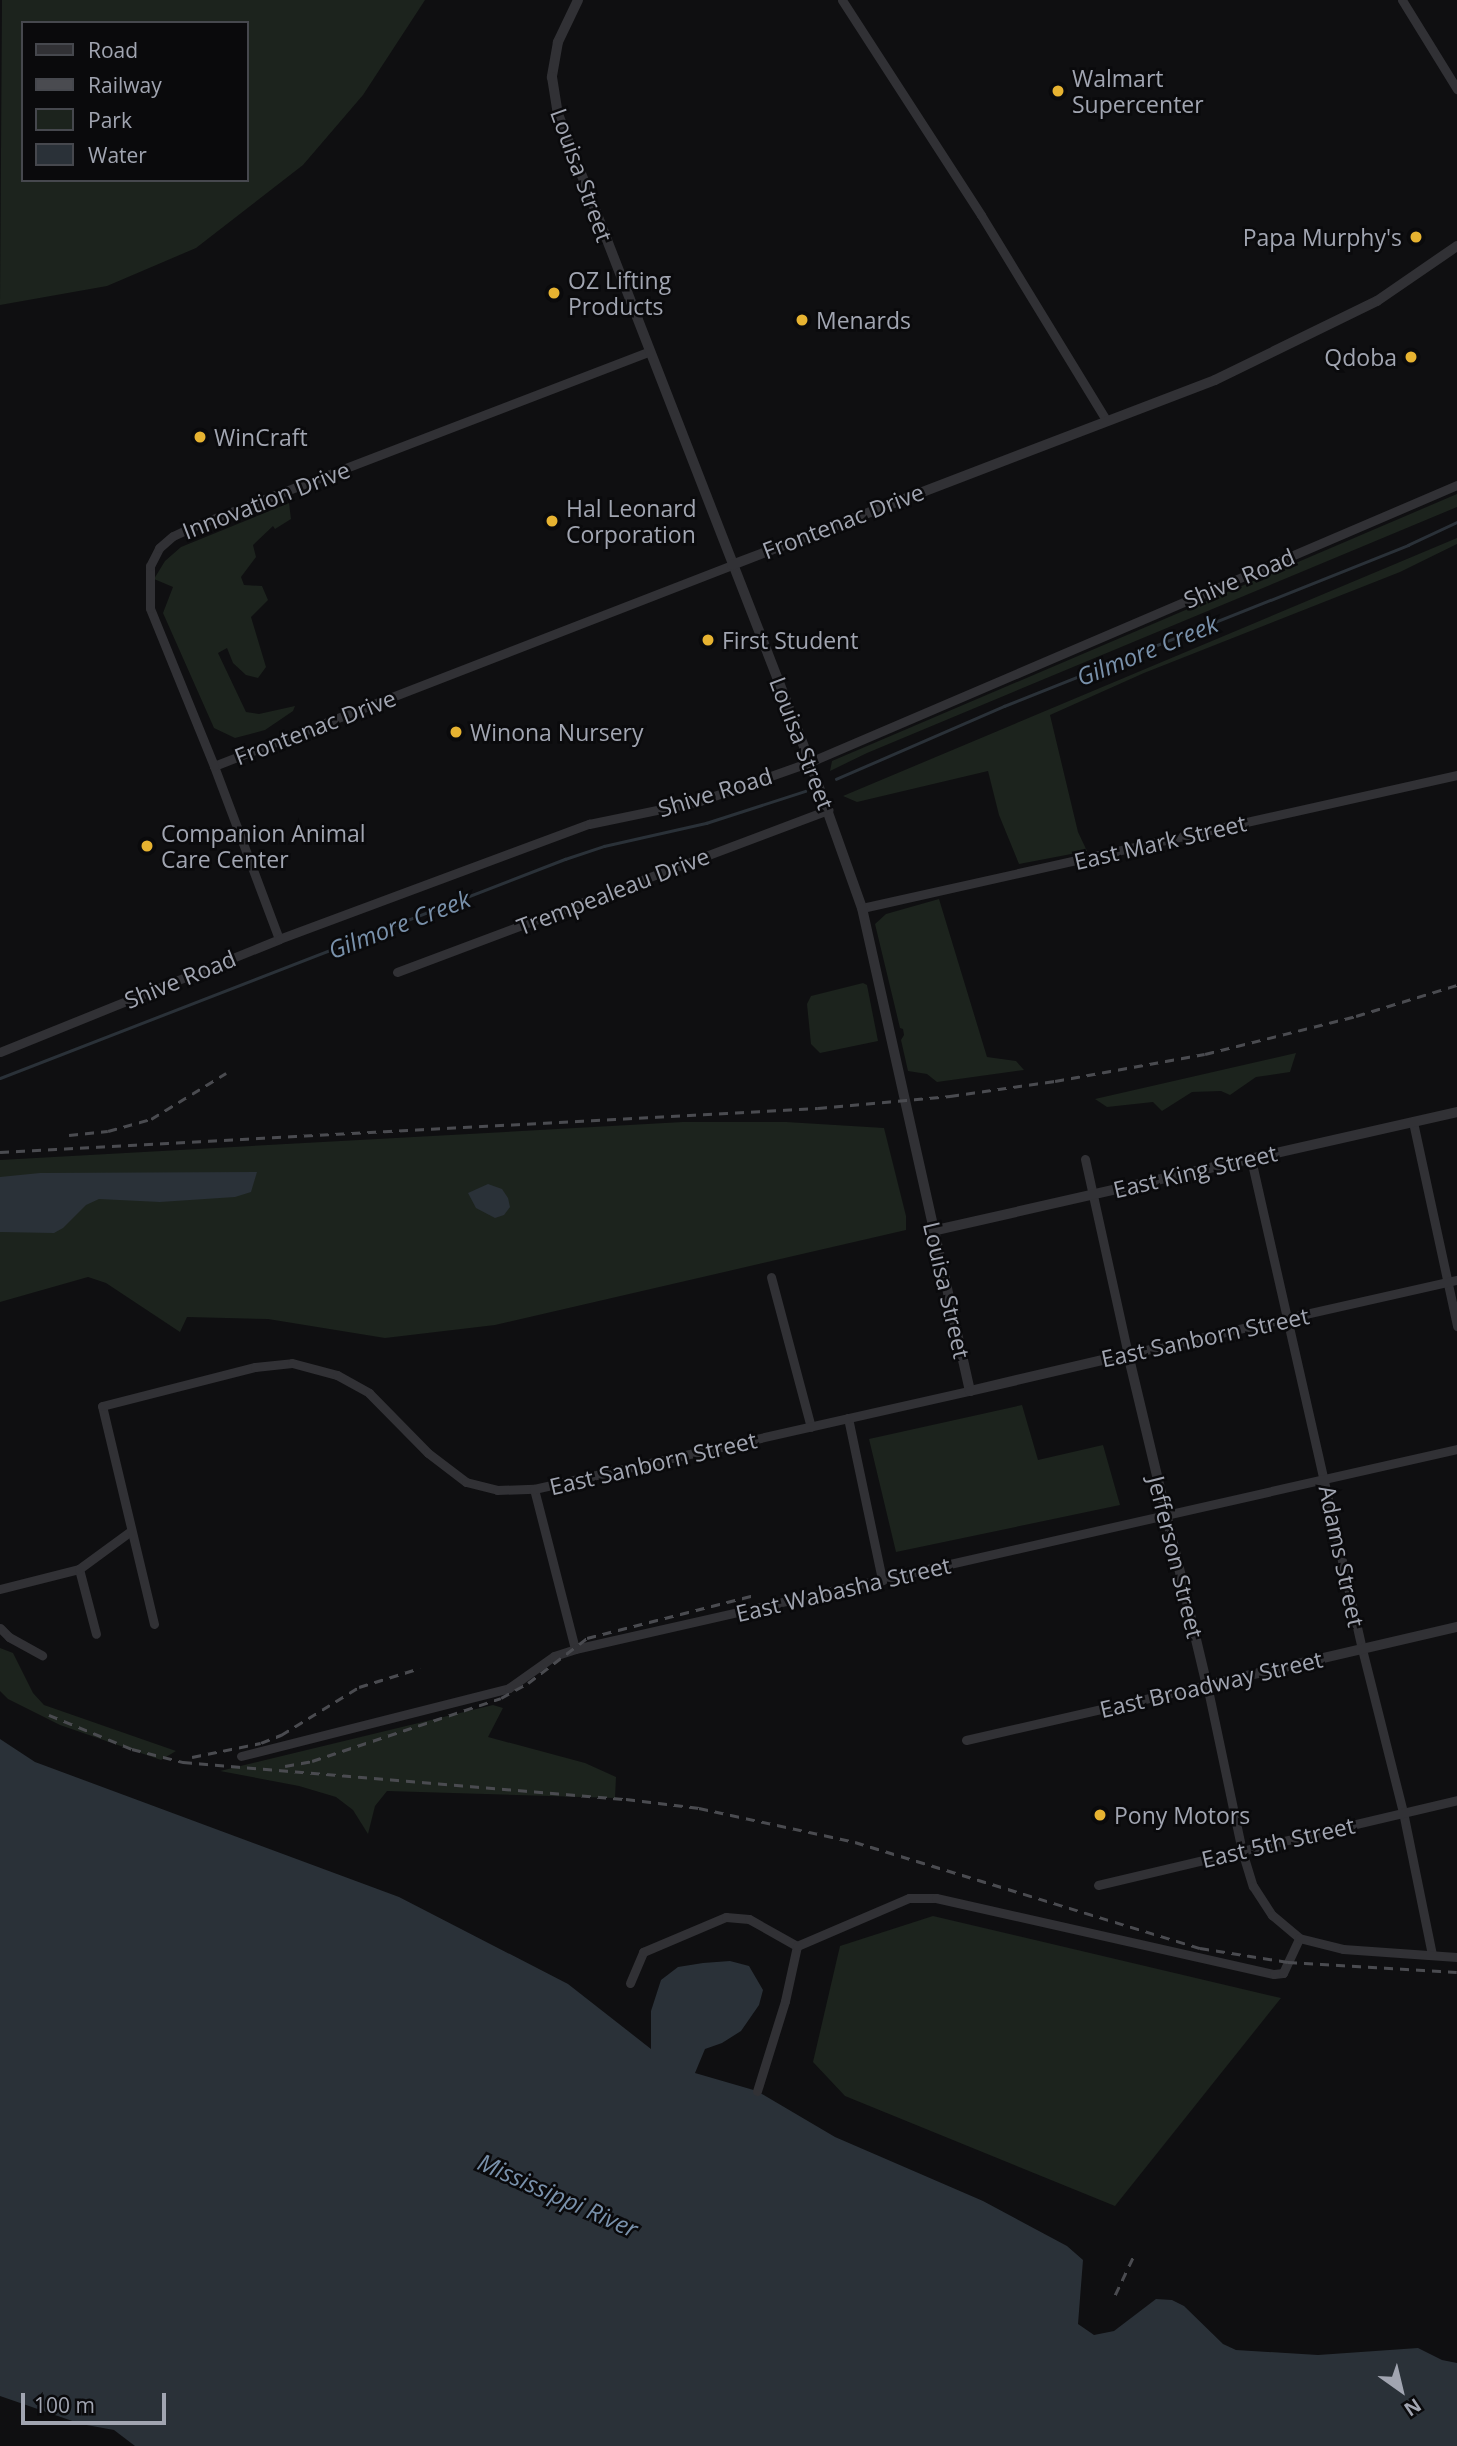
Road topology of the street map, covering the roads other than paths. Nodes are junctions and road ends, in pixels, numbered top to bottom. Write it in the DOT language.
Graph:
graph roads {
  1 [pos="578,0"];
  2 [pos="842,0"];
  3 [pos="1402,0"];
  4 [pos="1457,89"];
  5 [pos="1457,246"];
  6 [pos="649,352"];
  7 [pos="1106,420"];
  8 [pos="1457,485"];
  9 [pos="732,565"];
  10 [pos="810,762"];
  11 [pos="214,766"];
  12 [pos="1457,775"];
  13 [pos="829,810"];
  14 [pos="862,908"];
  15 [pos="279,939"];
  16 [pos="397,972"];
  17 [pos="0,1052"];
  18 [pos="1457,1112"];
  19 [pos="1413,1122"];
  20 [pos="1251,1158"];
  21 [pos="1084,1159"];
  22 [pos="1093,1194"];
  23 [pos="932,1231"];
  24 [pos="771,1277"];
  25 [pos="1452,1281"];
  26 [pos="1287,1318"];
  27 [pos="1457,1326"];
  28 [pos="1128,1354"];
  29 [pos="970,1391"];
  30 [pos="848,1419"];
  31 [pos="811,1427"];
  32 [pos="1457,1450"];
  33 [pos="1326,1480"];
  34 [pos="534,1489"];
  35 [pos="1165,1516"];
  36 [pos="131,1531"];
  37 [pos="79,1569"];
  38 [pos="882,1580"];
  39 [pos="0,1589"];
  40 [pos="154,1624"];
  41 [pos="0,1628"];
  42 [pos="1457,1628"];
  43 [pos="96,1634"];
  44 [pos="575,1649"];
  45 [pos="1362,1649"];
  46 [pos="42,1655"];
  47 [pos="1207,1685"];
  48 [pos="966,1740"];
  49 [pos="241,1756"];
  50 [pos="1457,1800"];
  51 [pos="1403,1812"];
  52 [pos="1242,1851"];
  53 [pos="1098,1885"];
  54 [pos="1299,1938"];
  55 [pos="797,1947"];
  56 [pos="1432,1954"];
  57 [pos="1457,1957"];
  58 [pos="630,1983"];
  59 [pos="757,2091"];
  1 -- 6 [label="street, Louisa Street"];
  2 -- 7 [label="street"];
  3 -- 4 [label="street"];
  5 -- 7 [label="street, Frontenac Drive"];
  6 -- 9 [label="street, Louisa Street"];
  6 -- 11 [label="street, Innovation Drive"];
  7 -- 9 [label="street, Frontenac Drive"];
  8 -- 10 [label="street, Shive Road"];
  9 -- 10 [label="street, Louisa Street"];
  9 -- 11 [label="street, Frontenac Drive"];
  10 -- 13 [label="street, Louisa Street"];
  10 -- 15 [label="street, Shive Road"];
  11 -- 15 [label="street, Innovation Drive"];
  12 -- 14 [label="street, East Mark Street"];
  13 -- 14 [label="street, Louisa Street"];
  13 -- 16 [label="street, Trempealeau Drive"];
  14 -- 23 [label="street, Louisa Street"];
  15 -- 17 [label="street, Shive Road"];
  18 -- 19 [label="street, East King Street"];
  19 -- 20 [label="street, East King Street"];
  19 -- 25 [label="street"];
  20 -- 22 [label="street, East King Street"];
  20 -- 26 [label="street, Adams Street"];
  21 -- 22 [label="street, Jefferson Street"];
  22 -- 23 [label="street, East King Street"];
  22 -- 28 [label="street, Jefferson Street"];
  23 -- 29 [label="street, Louisa Street"];
  24 -- 31 [label="street"];
  25 -- 26 [label="street, East Sanborn Street"];
  25 -- 27 [label="street"];
  26 -- 28 [label="street, East Sanborn Street"];
  26 -- 33 [label="street, Adams Street"];
  28 -- 29 [label="street, East Sanborn Street"];
  28 -- 35 [label="street, Jefferson Street"];
  29 -- 30 [label="street, East Sanborn Street"];
  30 -- 31 [label="street, East Sanborn Street"];
  30 -- 38 [label="street"];
  31 -- 34 [label="street, East Sanborn Street"];
  32 -- 33 [label="street, East Wabasha Street"];
  33 -- 35 [label="street, East Wabasha Street"];
  33 -- 45 [label="street, Adams Street"];
  34 -- 36 [label="street, East Sanborn Street"];
  34 -- 44 [label="street"];
  35 -- 38 [label="street, East Wabasha Street"];
  35 -- 47 [label="street, Jefferson Street"];
  36 -- 37 [label="street"];
  36 -- 40 [label="street, East Sanborn Street"];
  37 -- 39 [label="street"];
  37 -- 43 [label="street"];
  38 -- 44 [label="street, East Wabasha Street"];
  41 -- 46 [label="street"];
  42 -- 45 [label="street, East Broadway Street"];
  44 -- 49 [label="street, East Wabasha Street"];
  45 -- 47 [label="street, East Broadway Street"];
  45 -- 51 [label="street, Adams Street"];
  47 -- 48 [label="street, East Broadway Street"];
  47 -- 52 [label="street, Jefferson Street"];
  50 -- 51 [label="street, East 5th Street"];
  51 -- 52 [label="street, East 5th Street"];
  51 -- 56 [label="street, Adams Street"];
  52 -- 53 [label="street, East 5th Street"];
  52 -- 54 [label="street, Jefferson Street"];
  54 -- 55 [label="street"];
  54 -- 56 [label="street"];
  55 -- 58 [label="street"];
  55 -- 59 [label="street"];
  56 -- 57 [label="street"];
}
